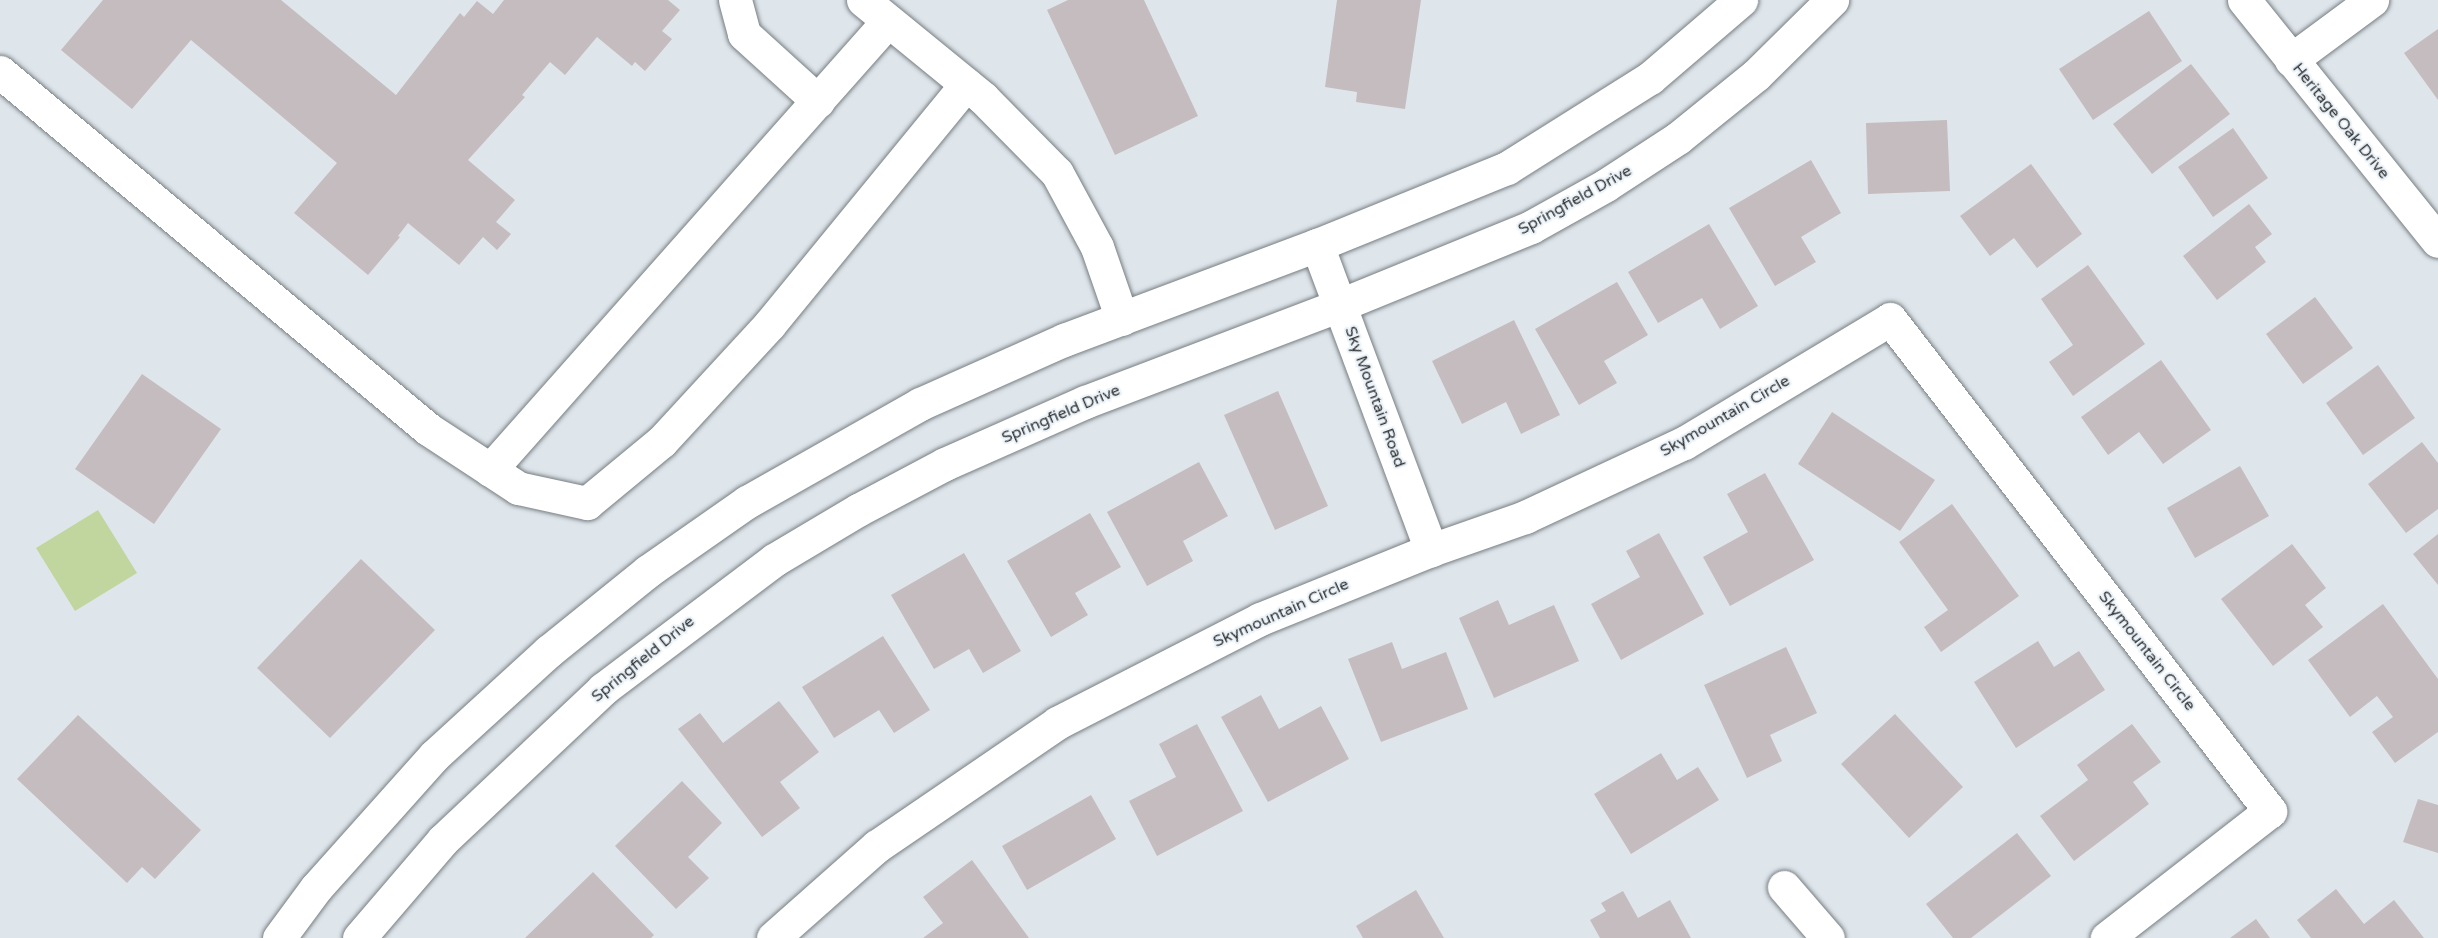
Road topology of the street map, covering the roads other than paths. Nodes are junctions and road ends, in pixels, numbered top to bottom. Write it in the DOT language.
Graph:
graph roads {
  1 [pos="735,0"];
  2 [pos="863,0"];
  3 [pos="1741,0"];
  4 [pos="1832,0"];
  5 [pos="2244,0"];
  6 [pos="2372,0"];
  7 [pos="888,21"];
  8 [pos="2291,60"];
  9 [pos="0,72"];
  10 [pos="966,84"];
  11 [pos="818,100"];
  12 [pos="2438,242"];
  13 [pos="1317,245"];
  14 [pos="1340,305"];
  15 [pos="1122,319"];
  16 [pos="490,470"];
  17 [pos="1431,549"];
  18 [pos="1784,887"];
  19 [pos="279,938"];
  20 [pos="358,938"];
  21 [pos="773,938"];
  22 [pos="1828,938"];
  23 [pos="2107,938"];
  1 -- 11 [label="street"];
  2 -- 7 [label="street"];
  3 -- 13 [label="street"];
  4 -- 14 [label="street, Springfield Drive"];
  5 -- 8 [label="street, Heritage Oak Drive"];
  6 -- 8 [label="street"];
  7 -- 10 [label="street"];
  7 -- 11 [label="street"];
  8 -- 12 [label="street, Heritage Oak Drive"];
  9 -- 16 [label="street"];
  10 -- 15 [label="street"];
  10 -- 16 [label="street"];
  11 -- 16 [label="street"];
  13 -- 14 [label="street, Sky Mountain Road"];
  13 -- 15 [label="street"];
  14 -- 17 [label="street, Sky Mountain Road"];
  14 -- 20 [label="street, Springfield Drive"];
  15 -- 19 [label="street"];
  17 -- 21 [label="street, Skymountain Circle"];
  17 -- 23 [label="street, Skymountain Circle"];
  18 -- 22 [label="street"];
}
